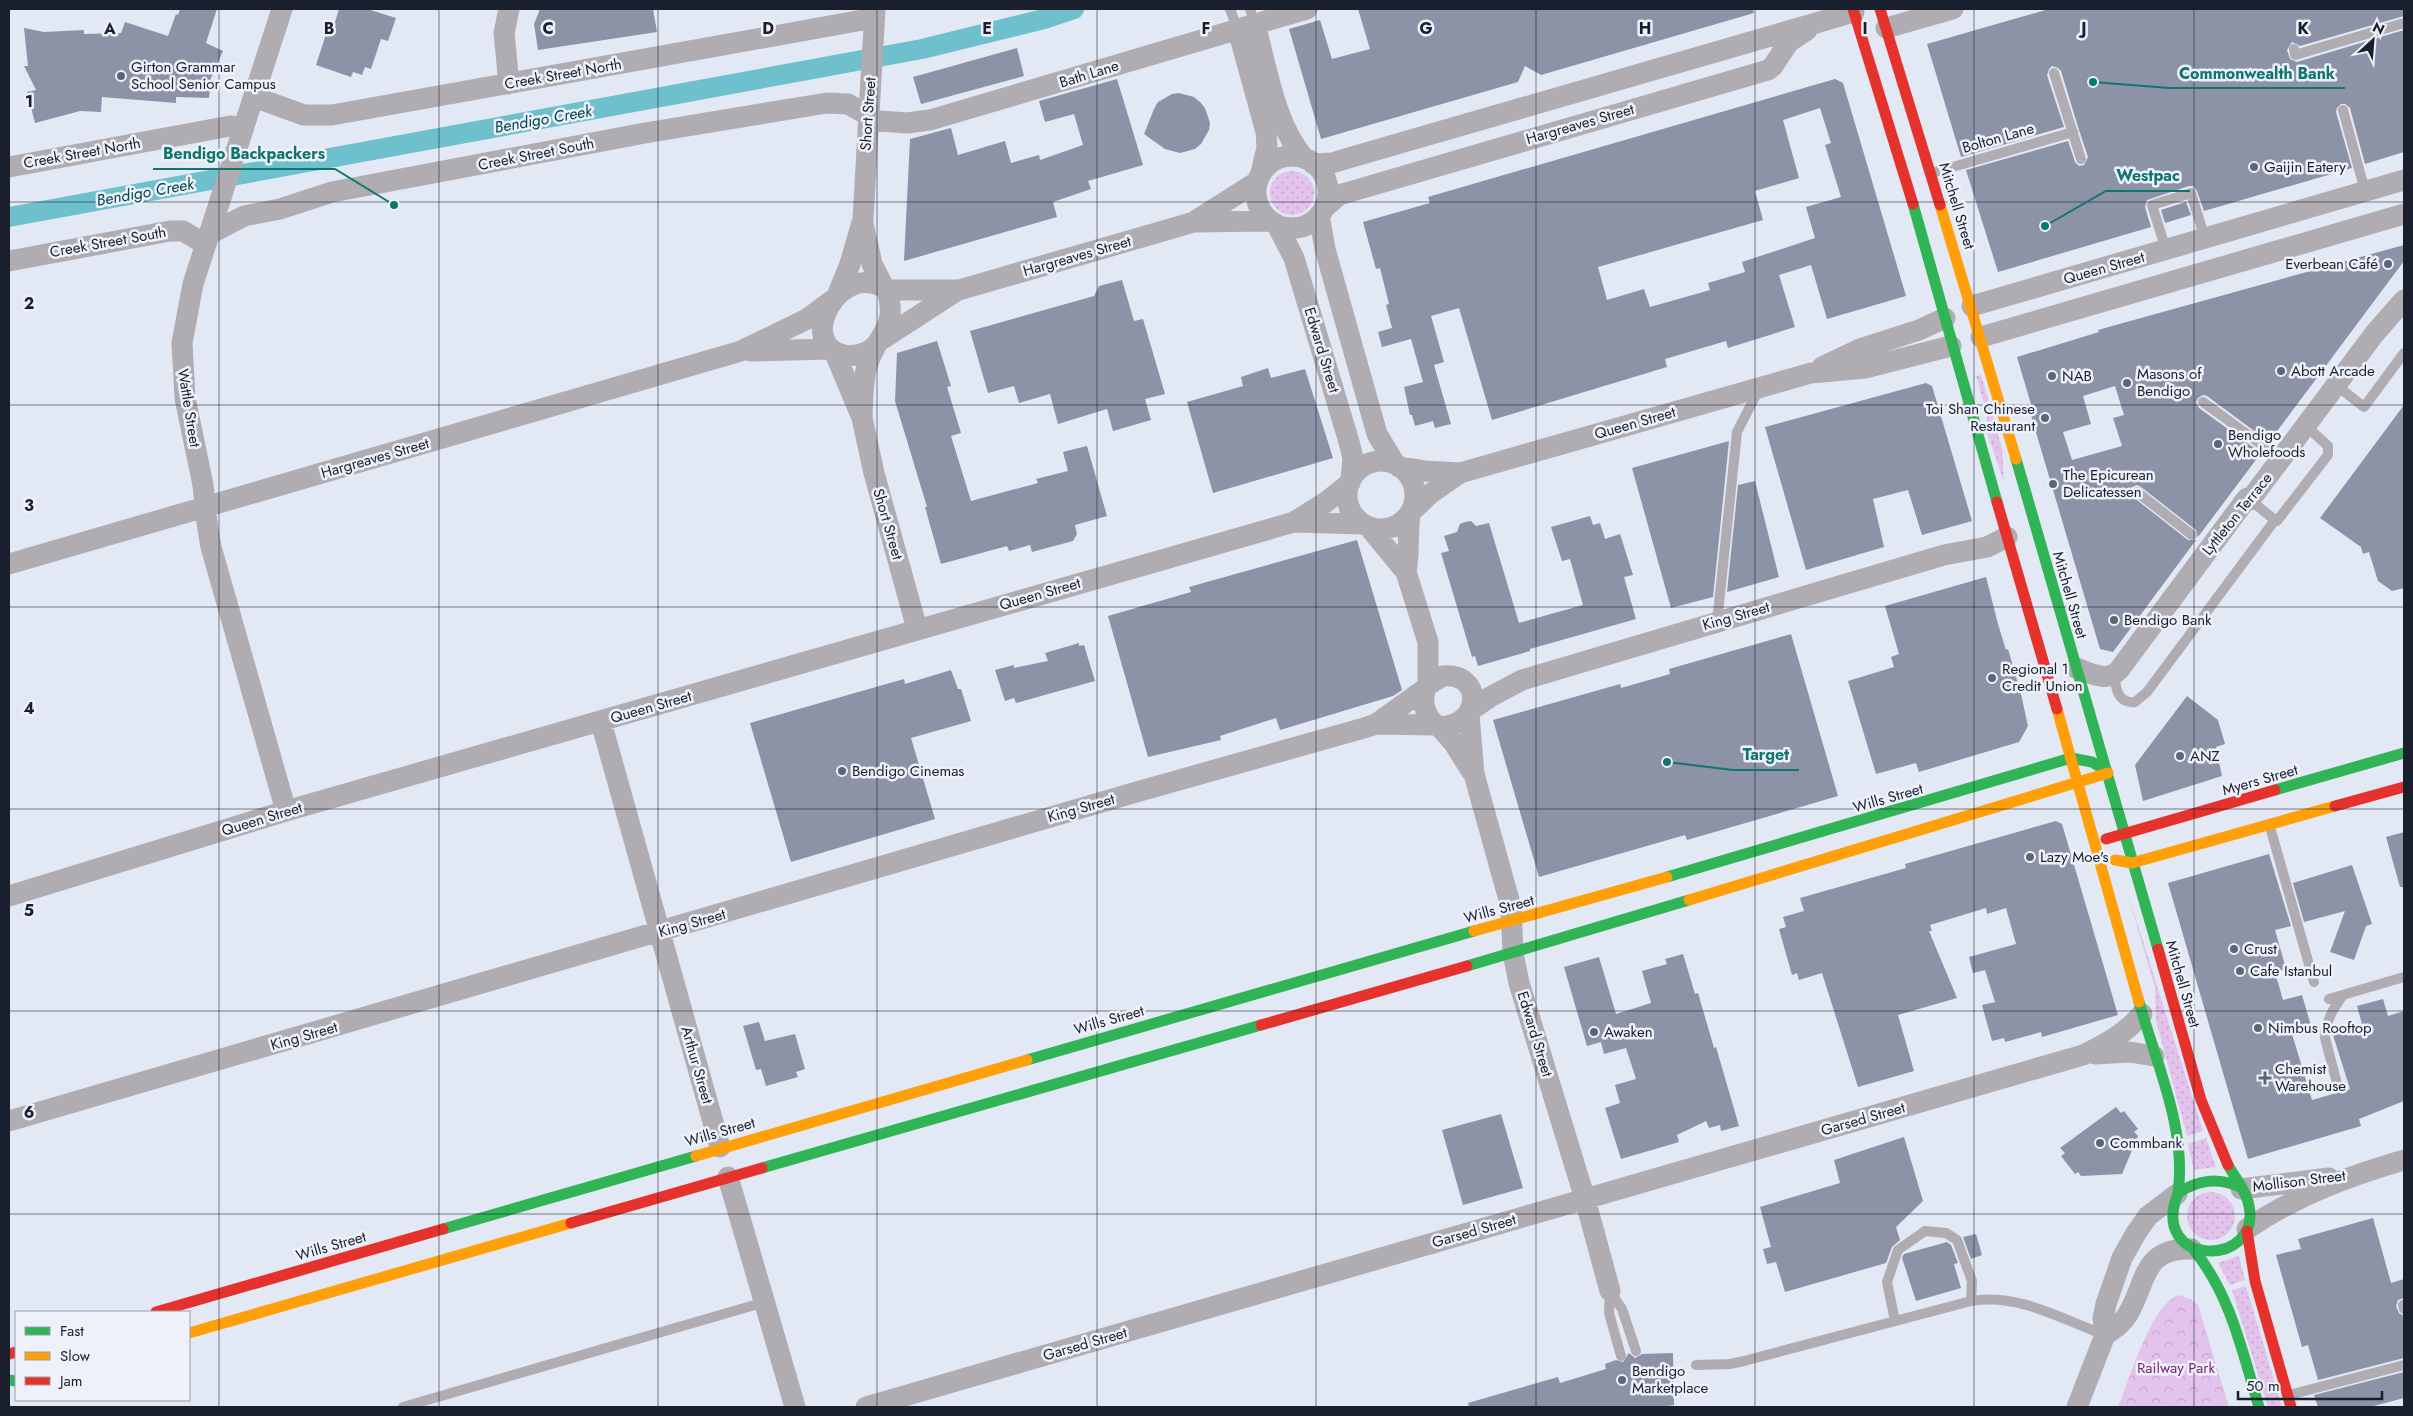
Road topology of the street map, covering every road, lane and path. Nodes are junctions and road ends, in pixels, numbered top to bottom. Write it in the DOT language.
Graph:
graph roads {
  1 [pos="282,9"];
  2 [pos="509,9"];
  3 [pos="1230,9"];
  4 [pos="1307,9"];
  5 [pos="1953,9"];
  6 [pos="1858,10"];
  7 [pos="1883,18"];
  8 [pos="874,20"];
  9 [pos="1248,21"];
  10 [pos="1822,22"];
  11 [pos="2404,23"];
  12 [pos="1208,38"];
  13 [pos="1751,42"];
  14 [pos="2294,49"];
  15 [pos="1768,70"];
  16 [pos="2054,73"];
  17 [pos="1250,75"];
  18 [pos="509,84"];
  19 [pos="254,97"];
  20 [pos="2343,110"];
  21 [pos="868,118"];
  22 [pos="244,126"];
  23 [pos="2073,132"];
  24 [pos="2081,159"];
  25 [pos="1309,162"];
  26 [pos="9,167"];
  27 [pos="1932,173"];
  28 [pos="1260,177"];
  29 [pos="2404,180"];
  30 [pos="2365,191"];
  31 [pos="1322,211"];
  32 [pos="2404,214"];
  33 [pos="863,219"];
  34 [pos="1194,222"];
  35 [pos="1274,223"];
  36 [pos="207,239"];
  37 [pos="2205,239"];
  38 [pos="2166,250"];
  39 [pos="9,261"];
  40 [pos="886,289"];
  41 [pos="959,290"];
  42 [pos="835,297"];
  43 [pos="2404,300"];
  44 [pos="1958,312"];
  45 [pos="1981,337"];
  46 [pos="878,343"];
  47 [pos="1951,346"];
  48 [pos="832,350"];
  49 [pos="741,351"];
  50 [pos="2404,353"];
  51 [pos="1810,373"];
  52 [pos="2336,385"];
  53 [pos="1761,387"];
  54 [pos="2203,402"];
  55 [pos="862,418"];
  56 [pos="2306,426"];
  57 [pos="2281,459"];
  58 [pos="1397,465"];
  59 [pos="1460,473"];
  60 [pos="1350,481"];
  61 [pos="2137,492"];
  62 [pos="2250,500"];
  63 [pos="2028,504"];
  64 [pos="205,508"];
  65 [pos="1411,513"];
  66 [pos="2275,520"];
  67 [pos="1294,522"];
  68 [pos="2015,525"];
  69 [pos="1366,526"];
  70 [pos="2192,535"];
  71 [pos="9,564"];
  72 [pos="1406,572"];
  73 [pos="1717,622"];
  74 [pos="917,629"];
  75 [pos="1428,642"];
  76 [pos="2076,668"];
  77 [pos="2115,674"];
  78 [pos="1457,677"];
  79 [pos="1427,686"];
  80 [pos="1470,713"];
  81 [pos="601,722"];
  82 [pos="1376,724"];
  83 [pos="1437,726"];
  84 [pos="2404,753"];
  85 [pos="2071,758"];
  86 [pos="2367,764"];
  87 [pos="2107,772"];
  88 [pos="1474,774"];
  89 [pos="2079,783"];
  90 [pos="2402,788"];
  91 [pos="286,811"];
  92 [pos="2270,826"];
  93 [pos="2124,835"];
  94 [pos="2096,844"];
  95 [pos="2132,863"];
  96 [pos="9,896"];
  97 [pos="1596,913"];
  98 [pos="1512,920"];
  99 [pos="660,932"];
  100 [pos="1513,953"];
  101 [pos="2404,977"];
  102 [pos="2314,982"];
  103 [pos="2343,994"];
  104 [pos="2329,999"];
  105 [pos="2142,1014"];
  106 [pos="2082,1055"];
  107 [pos="2154,1056"];
  108 [pos="2338,1087"];
  109 [pos="9,1121"];
  110 [pos="720,1148"];
  111 [pos="2404,1160"];
  112 [pos="2356,1174"];
  113 [pos="728,1177"];
  114 [pos="2240,1188"];
  115 [pos="2177,1194"];
  116 [pos="1585,1199"];
  117 [pos="2247,1230"];
  118 [pos="2193,1249"];
  119 [pos="1610,1291"];
  120 [pos="1971,1301"];
  121 [pos="764,1302"];
  122 [pos="159,1311"];
  123 [pos="1895,1322"];
  124 [pos="190,1333"];
  125 [pos="2105,1335"];
  126 [pos="1636,1351"];
  127 [pos="1621,1356"];
  128 [pos="1696,1365"];
  129 [pos="2404,1365"];
  130 [pos="2288,1396"];
  131 [pos="403,1407"];
  132 [pos="795,1407"];
  133 [pos="866,1407"];
  134 [pos="2077,1407"];
  135 [pos="2259,1407"];
  136 [pos="2291,1407"];
  1 -- 19 [label="street, Wattle Street"];
  2 -- 18 [label="street"];
  3 -- 9 [label="lane"];
  4 -- 9 [label="street, Bath Lane"];
  5 -- 7 [label="street"];
  6 -- 10 [label="street, Hargreaves Street"];
  6 -- 44 [label="main road, Mitchell Street"];
  7 -- 27 [label="main road, Mitchell Street"];
  8 -- 18 [label="street, Creek Street North"];
  8 -- 21 [label="street, Short Street"];
  9 -- 12 [label="street, Bath Lane"];
  9 -- 17 [label="street"];
  9 -- 25 [label="street"];
  10 -- 13 [label="street, Hargreaves Street"];
  10 -- 15 [label="street, Hargreaves Street"];
  11 -- 14 [label="lane"];
  12 -- 17 [label="street"];
  12 -- 21 [label="street, Bath Lane"];
  13 -- 15 [label="street"];
  13 -- 25 [label="street, Hargreaves Street"];
  15 -- 31 [label="street, Hargreaves Street"];
  16 -- 23 [label="lane"];
  17 -- 28 [label="street"];
  18 -- 19 [label="street, Creek Street North"];
  19 -- 22 [label="street, Wattle Street"];
  20 -- 30 [label="lane"];
  21 -- 33 [label="street, Short Street"];
  21 -- 36 [label="street, Creek Street South"];
  22 -- 26 [label="street, Creek Street North"];
  22 -- 36 [label="street, Wattle Street"];
  23 -- 24 [label="lane"];
  23 -- 27 [label="lane, Bolton Lane"];
  25 -- 28 [label="street"];
  25 -- 31 [label="street"];
  27 -- 44 [label="main road, Mitchell Street"];
  28 -- 34 [label="street, Hargreaves Street"];
  28 -- 35 [label="street"];
  29 -- 30 [label="street, Queen Street"];
  30 -- 37 [label="street, Queen Street"];
  31 -- 35 [label="street"];
  31 -- 58 [label="street, Edward Street"];
  32 -- 45 [label="street, Queen Street"];
  33 -- 40 [label="street, Short Street"];
  33 -- 42 [label="street, Short Street"];
  34 -- 35 [label="street, Hargreaves Street"];
  34 -- 41 [label="street, Hargreaves Street"];
  35 -- 60 [label="street, Edward Street"];
  36 -- 39 [label="street, Creek Street South"];
  36 -- 64 [label="street, Wattle Street"];
  37 -- 38 [label="street, Queen Street"];
  37 -- 38 [label="lane"];
  38 -- 44 [label="street, Queen Street"];
  40 -- 41 [label="street, Hargreaves Street"];
  40 -- 42 [label="street"];
  40 -- 46 [label="street"];
  41 -- 46 [label="street, Hargreaves Street"];
  42 -- 48 [label="street"];
  42 -- 49 [label="street, Hargreaves Street"];
  43 -- 52 [label="street, Lyttleton Terrace"];
  44 -- 45 [label="main road, Mitchell Street"];
  44 -- 47 [label="main road, Mitchell Street"];
  44 -- 51 [label="street, Queen Street"];
  45 -- 47 [label="main road, Queen Street"];
  45 -- 63 [label="main road, Mitchell Street"];
  46 -- 48 [label="street"];
  46 -- 55 [label="street, Short Street"];
  47 -- 51 [label="street, Queen Street"];
  47 -- 68 [label="main road, Mitchell Street"];
  48 -- 49 [label="street, Hargreaves Street"];
  48 -- 55 [label="street, Short Street"];
  49 -- 64 [label="street, Hargreaves Street"];
  50 -- 52 [label="lane"];
  51 -- 53 [label="street, Queen Street"];
  52 -- 56 [label="street, Lyttleton Terrace"];
  53 -- 59 [label="street, Queen Street"];
  53 -- 73 [label="lane"];
  54 -- 57 [label="lane"];
  55 -- 74 [label="street, Short Street"];
  56 -- 57 [label="street, Lyttleton Terrace"];
  56 -- 66 [label="lane"];
  57 -- 62 [label="street, Lyttleton Terrace"];
  58 -- 59 [label="street, Queen Street"];
  58 -- 60 [label="street"];
  58 -- 65 [label="street"];
  59 -- 65 [label="street, Queen Street"];
  60 -- 67 [label="street, Queen Street"];
  60 -- 69 [label="street"];
  61 -- 70 [label="lane"];
  62 -- 66 [label="lane"];
  62 -- 77 [label="street, Lyttleton Terrace"];
  63 -- 68 [label="main road"];
  63 -- 76 [label="main road, Mitchell Street"];
  64 -- 71 [label="street, Hargreaves Street"];
  64 -- 91 [label="street, Wattle Street"];
  65 -- 69 [label="street"];
  65 -- 72 [label="street"];
  66 -- 77 [label="lane"];
  67 -- 69 [label="street, Queen Street"];
  67 -- 74 [label="street, Queen Street"];
  68 -- 73 [label="street, King Street"];
  68 -- 85 [label="main road, Mitchell Street"];
  69 -- 72 [label="street"];
  72 -- 75 [label="street"];
  73 -- 80 [label="street, King Street"];
  74 -- 81 [label="street, Queen Street"];
  75 -- 78 [label="street"];
  75 -- 79 [label="street"];
  76 -- 77 [label="street"];
  76 -- 87 [label="main road, Mitchell Street"];
  78 -- 79 [label="street"];
  78 -- 80 [label="street"];
  79 -- 82 [label="street, King Street"];
  79 -- 83 [label="street"];
  80 -- 83 [label="street"];
  80 -- 88 [label="street, Edward Street"];
  81 -- 91 [label="street, Queen Street"];
  81 -- 99 [label="street, Arthur Street"];
  82 -- 83 [label="street, King Street"];
  82 -- 99 [label="street, King Street"];
  83 -- 88 [label="street, Edward Street"];
  84 -- 86 [label="main road, Myers Street"];
  85 -- 87 [label="main road"];
  85 -- 89 [label="main road, Mitchell Street"];
  85 -- 97 [label="main road, Wills Street"];
  86 -- 90 [label="main road"];
  86 -- 93 [label="main road, Myers Street"];
  87 -- 89 [label="main road, Wills Street"];
  87 -- 93 [label="main road, Mitchell Street"];
  88 -- 98 [label="street, Edward Street"];
  89 -- 94 [label="main road, Mitchell Street"];
  89 -- 97 [label="main road, Wills Street"];
  90 -- 92 [label="main road"];
  91 -- 96 [label="street, Queen Street"];
  92 -- 95 [label="main road"];
  92 -- 102 [label="lane"];
  93 -- 94 [label="main road, Myers Street"];
  93 -- 95 [label="main road, Mitchell Street"];
  94 -- 95 [label="main road"];
  94 -- 105 [label="main road, Mitchell Street"];
  95 -- 114 [label="main road, Mitchell Street"];
  97 -- 98 [label="main road, Wills Street"];
  97 -- 100 [label="main road, Wills Street"];
  98 -- 100 [label="street, Edward Street"];
  98 -- 110 [label="main road, Wills Street"];
  99 -- 109 [label="street, King Street"];
  99 -- 110 [label="street, Arthur Street"];
  100 -- 113 [label="main road, Wills Street"];
  100 -- 116 [label="street, Edward Street"];
  101 -- 103 [label="lane"];
  103 -- 104 [label="lane"];
  103 -- 108 [label="lane"];
  105 -- 106 [label="street, Garsed Street"];
  105 -- 107 [label="main road, Mitchell Street"];
  106 -- 107 [label="street, Garsed Street"];
  106 -- 116 [label="street, Garsed Street"];
  107 -- 115 [label="main road, Mitchell Street"];
  110 -- 113 [label="main road, Arthur Street"];
  110 -- 122 [label="main road, Wills Street"];
  111 -- 112 [label="street, Mollison Street"];
  112 -- 114 [label="street, Mollison Street"];
  112 -- 117 [label="street, Mollison Street"];
  113 -- 121 [label="street, Arthur Street"];
  113 -- 124 [label="main road, Wills Street"];
  114 -- 115 [label="main road"];
  114 -- 117 [label="main road"];
  115 -- 118 [label="main road"];
  115 -- 125 [label="street"];
  116 -- 119 [label="street, Edward Street"];
  116 -- 133 [label="street, Garsed Street"];
  117 -- 118 [label="main road"];
  117 -- 130 [label="main road"];
  118 -- 125 [label="street"];
  118 -- 135 [label="main road"];
  119 -- 126 [label="lane"];
  119 -- 127 [label="lane"];
  120 -- 123 [label="lane"];
  120 -- 123 [label="lane"];
  120 -- 125 [label="lane"];
  121 -- 131 [label="lane"];
  121 -- 132 [label="street, Arthur Street"];
  123 -- 128 [label="lane"];
  125 -- 134 [label="street"];
  129 -- 130 [label="lane"];
  130 -- 136 [label="main road"];
}
